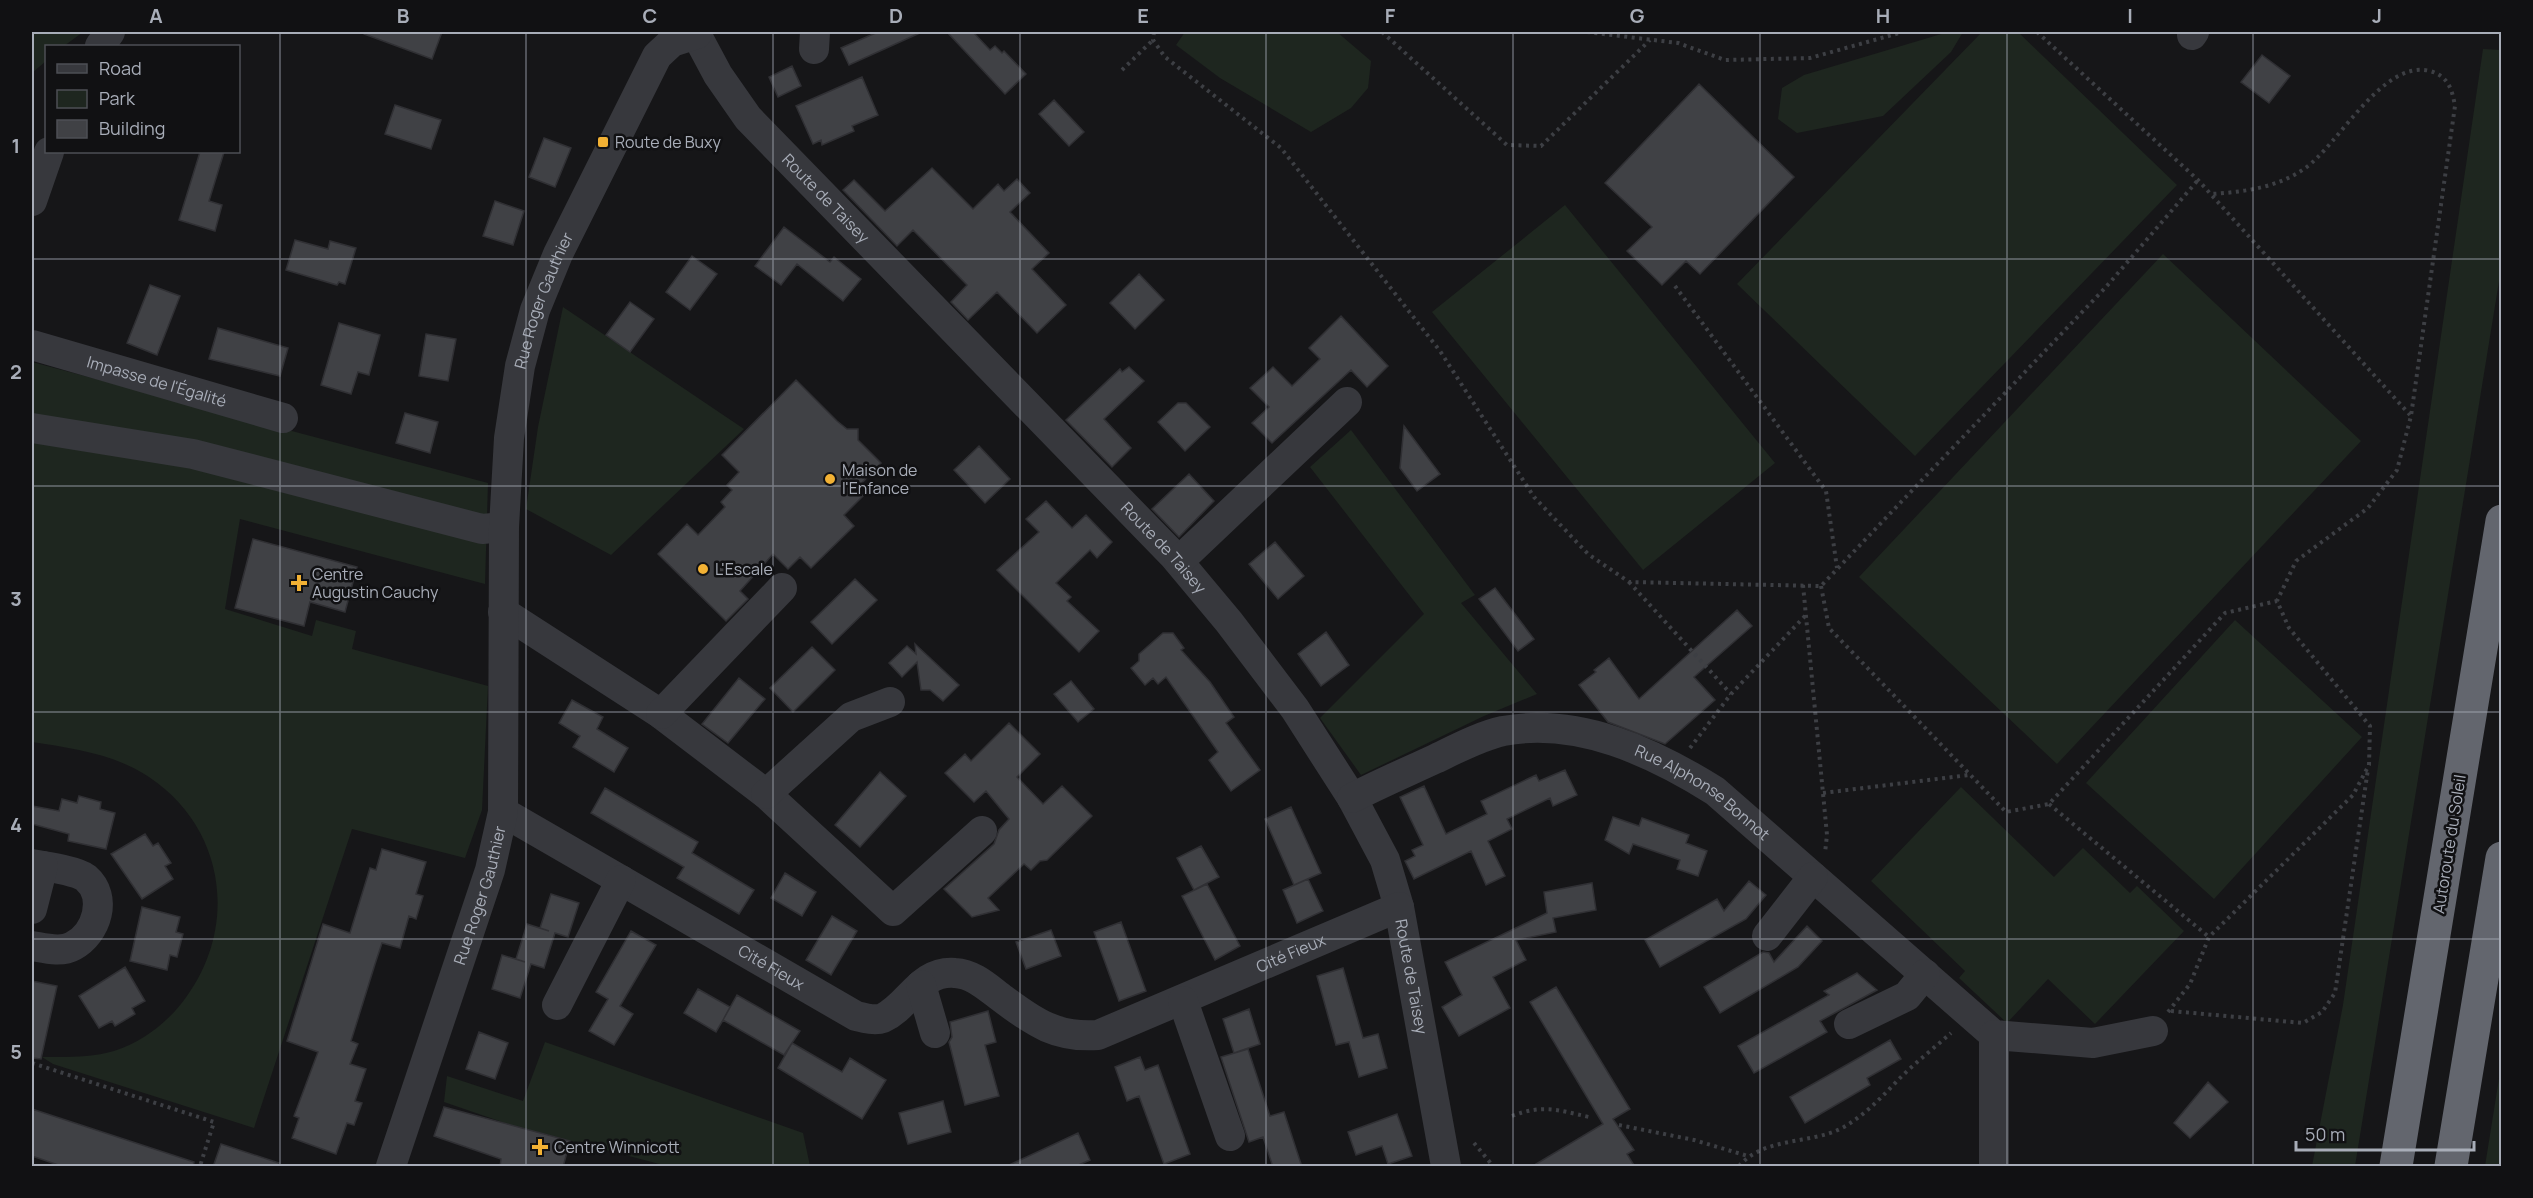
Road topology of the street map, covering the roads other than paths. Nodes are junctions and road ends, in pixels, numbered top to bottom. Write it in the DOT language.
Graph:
graph roads {
  1 [pos="110,32"];
  2 [pos="697,32"];
  3 [pos="101,45"];
  4 [pos="49,153"];
  5 [pos="32,201"];
  6 [pos="32,345"];
  7 [pos="1347,402"];
  8 [pos="283,418"];
  9 [pos="32,428"];
  10 [pos="2502,521"];
  11 [pos="504,527"];
  12 [pos="1179,561"];
  13 [pos="782,588"];
  14 [pos="503,612"];
  15 [pos="890,702"];
  16 [pos="661,714"];
  17 [pos="766,794"];
  18 [pos="1352,798"];
  19 [pos="503,812"];
  20 [pos="982,831"];
  21 [pos="2502,858"];
  22 [pos="37,865"];
  23 [pos="621,880"];
  24 [pos="1818,880"];
  25 [pos="1399,907"];
  26 [pos="32,909"];
  27 [pos="1767,936"];
  28 [pos="32,946"];
  29 [pos="1925,974"];
  30 [pos="921,985"];
  31 [pos="1183,1001"];
  32 [pos="557,1005"];
  33 [pos="2161,1021"];
  34 [pos="1849,1024"];
  35 [pos="935,1032"];
  36 [pos="1994,1035"];
  37 [pos="1230,1136"];
  38 [pos="1442,1165"];
  39 [pos="391,1167"];
  40 [pos="1994,1167"];
  41 [pos="2396,1167"];
  42 [pos="2451,1167"];
  1 -- 3 [label="street"];
  2 -- 11 [label="street, Rue Roger Gauthier"];
  2 -- 12 [label="street, Route de Taisey"];
  4 -- 5 [label="street"];
  6 -- 8 [label="street, Impasse de l'Égalité"];
  7 -- 12 [label="street"];
  9 -- 11 [label="street"];
  10 -- 41 [label="highway, Autoroute du Soleil"];
  11 -- 14 [label="street, Rue Roger Gauthier"];
  12 -- 18 [label="street, Route de Taisey"];
  13 -- 16 [label="street"];
  14 -- 16 [label="street"];
  14 -- 19 [label="street, Rue Roger Gauthier"];
  15 -- 17 [label="street"];
  16 -- 17 [label="street"];
  17 -- 20 [label="street"];
  18 -- 24 [label="street, Rue Alphonse Bonnot"];
  18 -- 25 [label="street, Route de Taisey"];
  19 -- 23 [label="street, Cité Fieux"];
  19 -- 39 [label="street, Rue Roger Gauthier"];
  21 -- 42 [label="highway"];
  22 -- 26 [label="street"];
  22 -- 28 [label="street"];
  23 -- 30 [label="street, Cité Fieux"];
  23 -- 32 [label="street"];
  24 -- 27 [label="street"];
  24 -- 29 [label="street, Rue Alphonse Bonnot"];
  25 -- 31 [label="street, Cité Fieux"];
  25 -- 38 [label="street, Route de Taisey"];
  29 -- 34 [label="street"];
  29 -- 36 [label="street, Rue Alphonse Bonnot"];
  30 -- 31 [label="street, Cité Fieux"];
  30 -- 35 [label="street"];
  31 -- 37 [label="street"];
  33 -- 36 [label="street"];
  36 -- 40 [label="street"];
}
